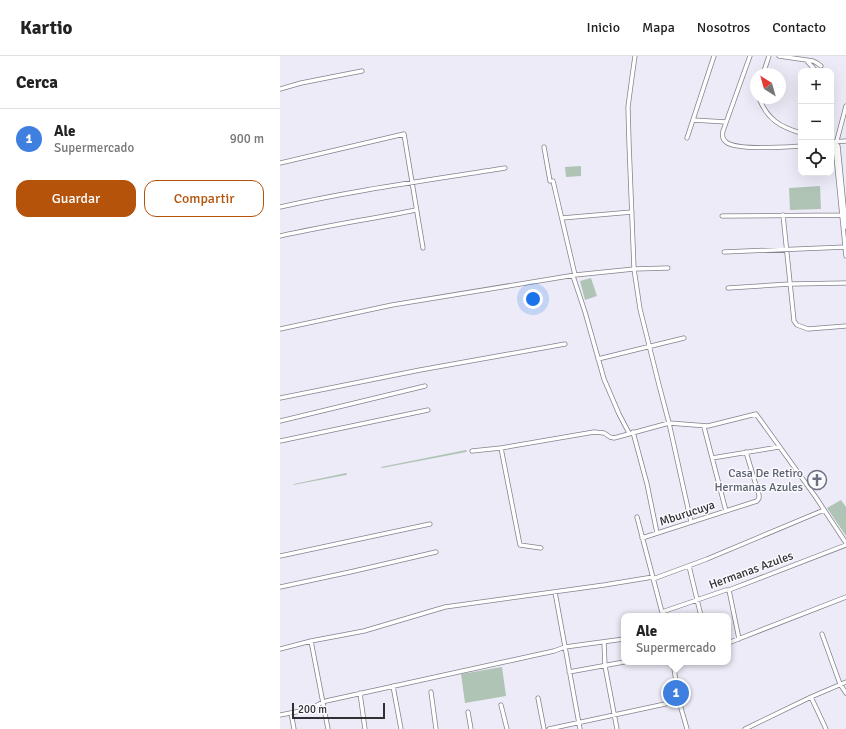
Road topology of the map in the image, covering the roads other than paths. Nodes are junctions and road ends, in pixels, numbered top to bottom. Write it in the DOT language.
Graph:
graph roads {
  1 [pos="635,56"];
  2 [pos="714,56"];
  3 [pos="750,56"];
  4 [pos="769,56"];
  5 [pos="779,56"];
  6 [pos="807,61"];
  7 [pos="821,66"];
  8 [pos="765,68"];
  9 [pos="813,68"];
  10 [pos="362,71"];
  11 [pos="280,89"];
  12 [pos="761,104"];
  13 [pos="846,106"];
  14 [pos="693,120"];
  15 [pos="726,122"];
  16 [pos="798,133"];
  17 [pos="687,138"];
  18 [pos="846,141"];
  19 [pos="837,142"];
  20 [pos="544,146"];
  21 [pos="798,146"];
  22 [pos="280,163"];
  23 [pos="505,168"];
  24 [pos="412,183"];
  25 [pos="280,207"];
  26 [pos="416,210"];
  27 [pos="632,212"];
  28 [pos="783,215"];
  29 [pos="722,216"];
  30 [pos="844,216"];
  31 [pos="562,218"];
  32 [pos="846,227"];
  33 [pos="280,236"];
  34 [pos="846,247"];
  35 [pos="423,248"];
  36 [pos="786,250"];
  37 [pos="724,252"];
  38 [pos="846,256"];
  39 [pos="668,268"];
  40 [pos="634,269"];
  41 [pos="574,275"];
  42 [pos="846,283"];
  43 [pos="790,284"];
  44 [pos="728,288"];
  45 [pos="846,326"];
  46 [pos="280,329"];
  47 [pos="684,338"];
  48 [pos="565,344"];
  49 [pos="650,347"];
  50 [pos="598,359"];
  51 [pos="425,386"];
  52 [pos="280,398"];
  53 [pos="428,410"];
  54 [pos="280,421"];
  55 [pos="670,423"];
  56 [pos="704,427"];
  57 [pos="631,433"];
  58 [pos="280,441"];
  59 [pos="779,446"];
  60 [pos="501,448"];
  61 [pos="472,451"];
  62 [pos="746,452"];
  63 [pos="712,458"];
  64 [pos="824,510"];
  65 [pos="726,511"];
  66 [pos="636,517"];
  67 [pos="691,522"];
  68 [pos="430,524"];
  69 [pos="657,533"];
  70 [pos="642,538"];
  71 [pos="846,544"];
  72 [pos="541,548"];
  73 [pos="436,552"];
  74 [pos="280,556"];
  75 [pos="689,566"];
  76 [pos="653,578"];
  77 [pos="280,587"];
  78 [pos="729,590"];
  79 [pos="555,592"];
  80 [pos="846,597"];
  81 [pos="698,600"];
  82 [pos="662,613"];
  83 [pos="665,613"];
  84 [pos="700,613"];
  85 [pos="822,634"];
  86 [pos="621,639"];
  87 [pos="739,639"];
  88 [pos="311,641"];
  89 [pos="604,642"];
  90 [pos="731,643"];
  91 [pos="565,647"];
  92 [pos="280,649"];
  93 [pos="621,663"];
  94 [pos="673,665"];
  95 [pos="605,666"];
  96 [pos="569,672"];
  97 [pos="846,682"];
  98 [pos="840,684"];
  99 [pos="393,686"];
  100 [pos="431,692"];
  101 [pos="360,693"];
  102 [pos="846,693"];
  103 [pos="811,697"];
  104 [pos="538,698"];
  105 [pos="679,701"];
  106 [pos="322,702"];
  107 [pos="501,705"];
  108 [pos="468,712"];
  109 [pos="291,713"];
  110 [pos="614,715"];
  111 [pos="280,716"];
  112 [pos="578,722"];
  113 [pos="825,728"];
  114 [pos="294,729"];
  115 [pos="328,729"];
  116 [pos="365,729"];
  117 [pos="401,729"];
  118 [pos="436,729"];
  119 [pos="471,729"];
  120 [pos="507,729"];
  121 [pos="544,729"];
  122 [pos="549,729"];
  123 [pos="580,729"];
  124 [pos="616,729"];
  125 [pos="687,729"];
  126 [pos="744,729"];
  127 [pos="819,729"];
  1 -- 27 [label="street"];
  2 -- 14 [label="street"];
  3 -- 15 [label="street"];
  4 -- 8 [label="street"];
  5 -- 6 [label="street"];
  6 -- 7 [label="street"];
  6 -- 9 [label="street"];
  10 -- 11 [label="street"];
  12 -- 16 [label="street"];
  13 -- 19 [label="street"];
  14 -- 15 [label="street"];
  14 -- 17 [label="street"];
  15 -- 21 [label="street"];
  18 -- 19 [label="street"];
  19 -- 30 [label="street"];
  20 -- 31 [label="street"];
  22 -- 24 [label="street"];
  23 -- 24 [label="street"];
  24 -- 25 [label="street"];
  24 -- 26 [label="street"];
  26 -- 33 [label="street"];
  26 -- 35 [label="street"];
  27 -- 31 [label="street"];
  27 -- 40 [label="street"];
  28 -- 29 [label="street"];
  28 -- 30 [label="street"];
  28 -- 36 [label="street"];
  30 -- 32 [label="street"];
  30 -- 34 [label="street"];
  31 -- 41 [label="street"];
  34 -- 36 [label="street"];
  34 -- 38 [label="street"];
  36 -- 37 [label="street"];
  36 -- 43 [label="street"];
  39 -- 40 [label="street"];
  40 -- 41 [label="street"];
  40 -- 49 [label="street"];
  41 -- 46 [label="street"];
  41 -- 50 [label="street"];
  42 -- 43 [label="street"];
  43 -- 44 [label="street"];
  43 -- 45 [label="street"];
  47 -- 49 [label="street"];
  48 -- 52 [label="street"];
  49 -- 50 [label="street"];
  49 -- 55 [label="street"];
  50 -- 57 [label="street"];
  51 -- 54 [label="street"];
  53 -- 58 [label="street"];
  55 -- 56 [label="street"];
  55 -- 57 [label="street"];
  55 -- 67 [label="street"];
  56 -- 59 [label="street"];
  56 -- 63 [label="street"];
  57 -- 60 [label="street"];
  57 -- 69 [label="street"];
  59 -- 62 [label="street"];
  59 -- 64 [label="street"];
  60 -- 61 [label="street"];
  60 -- 72 [label="street"];
  62 -- 63 [label="street"];
  62 -- 65 [label="street, Mburucuya"];
  63 -- 65 [label="street"];
  64 -- 71 [label="street"];
  64 -- 75 [label="street"];
  65 -- 67 [label="street, Mburucuya"];
  66 -- 70 [label="street"];
  67 -- 69 [label="street, Mburucuya"];
  68 -- 74 [label="street"];
  69 -- 70 [label="street, Mburucuya"];
  70 -- 76 [label="street"];
  71 -- 78 [label="street, Hermanas Azules"];
  73 -- 77 [label="street"];
  75 -- 76 [label="street"];
  75 -- 81 [label="street"];
  76 -- 79 [label="street"];
  76 -- 82 [label="street"];
  78 -- 81 [label="street, Hermanas Azules"];
  78 -- 87 [label="street"];
  79 -- 88 [label="street"];
  79 -- 91 [label="street"];
  80 -- 87 [label="street"];
  81 -- 83 [label="street, Hermanas Azules"];
  81 -- 84 [label="street"];
  85 -- 98 [label="street"];
  86 -- 89 [label="street"];
  87 -- 90 [label="street"];
  88 -- 92 [label="street"];
  88 -- 106 [label="street"];
  89 -- 91 [label="street"];
  89 -- 95 [label="street"];
  91 -- 96 [label="street"];
  91 -- 99 [label="street"];
  93 -- 95 [label="street"];
  94 -- 105 [label="street"];
  95 -- 96 [label="street"];
  95 -- 110 [label="street"];
  96 -- 112 [label="street"];
  97 -- 98 [label="street"];
  98 -- 102 [label="street"];
  98 -- 103 [label="street"];
  99 -- 101 [label="street"];
  99 -- 117 [label="street"];
  100 -- 118 [label="street"];
  101 -- 106 [label="street"];
  101 -- 116 [label="street"];
  103 -- 113 [label="street"];
  103 -- 126 [label="street"];
  104 -- 121 [label="street"];
  105 -- 110 [label="street"];
  105 -- 125 [label="street"];
  106 -- 109 [label="street"];
  106 -- 115 [label="street"];
  107 -- 120 [label="street"];
  108 -- 119 [label="street"];
  109 -- 111 [label="street"];
  109 -- 114 [label="street"];
  110 -- 112 [label="street"];
  110 -- 124 [label="street"];
  112 -- 122 [label="street"];
  112 -- 123 [label="street"];
  113 -- 127 [label="street"];
}
